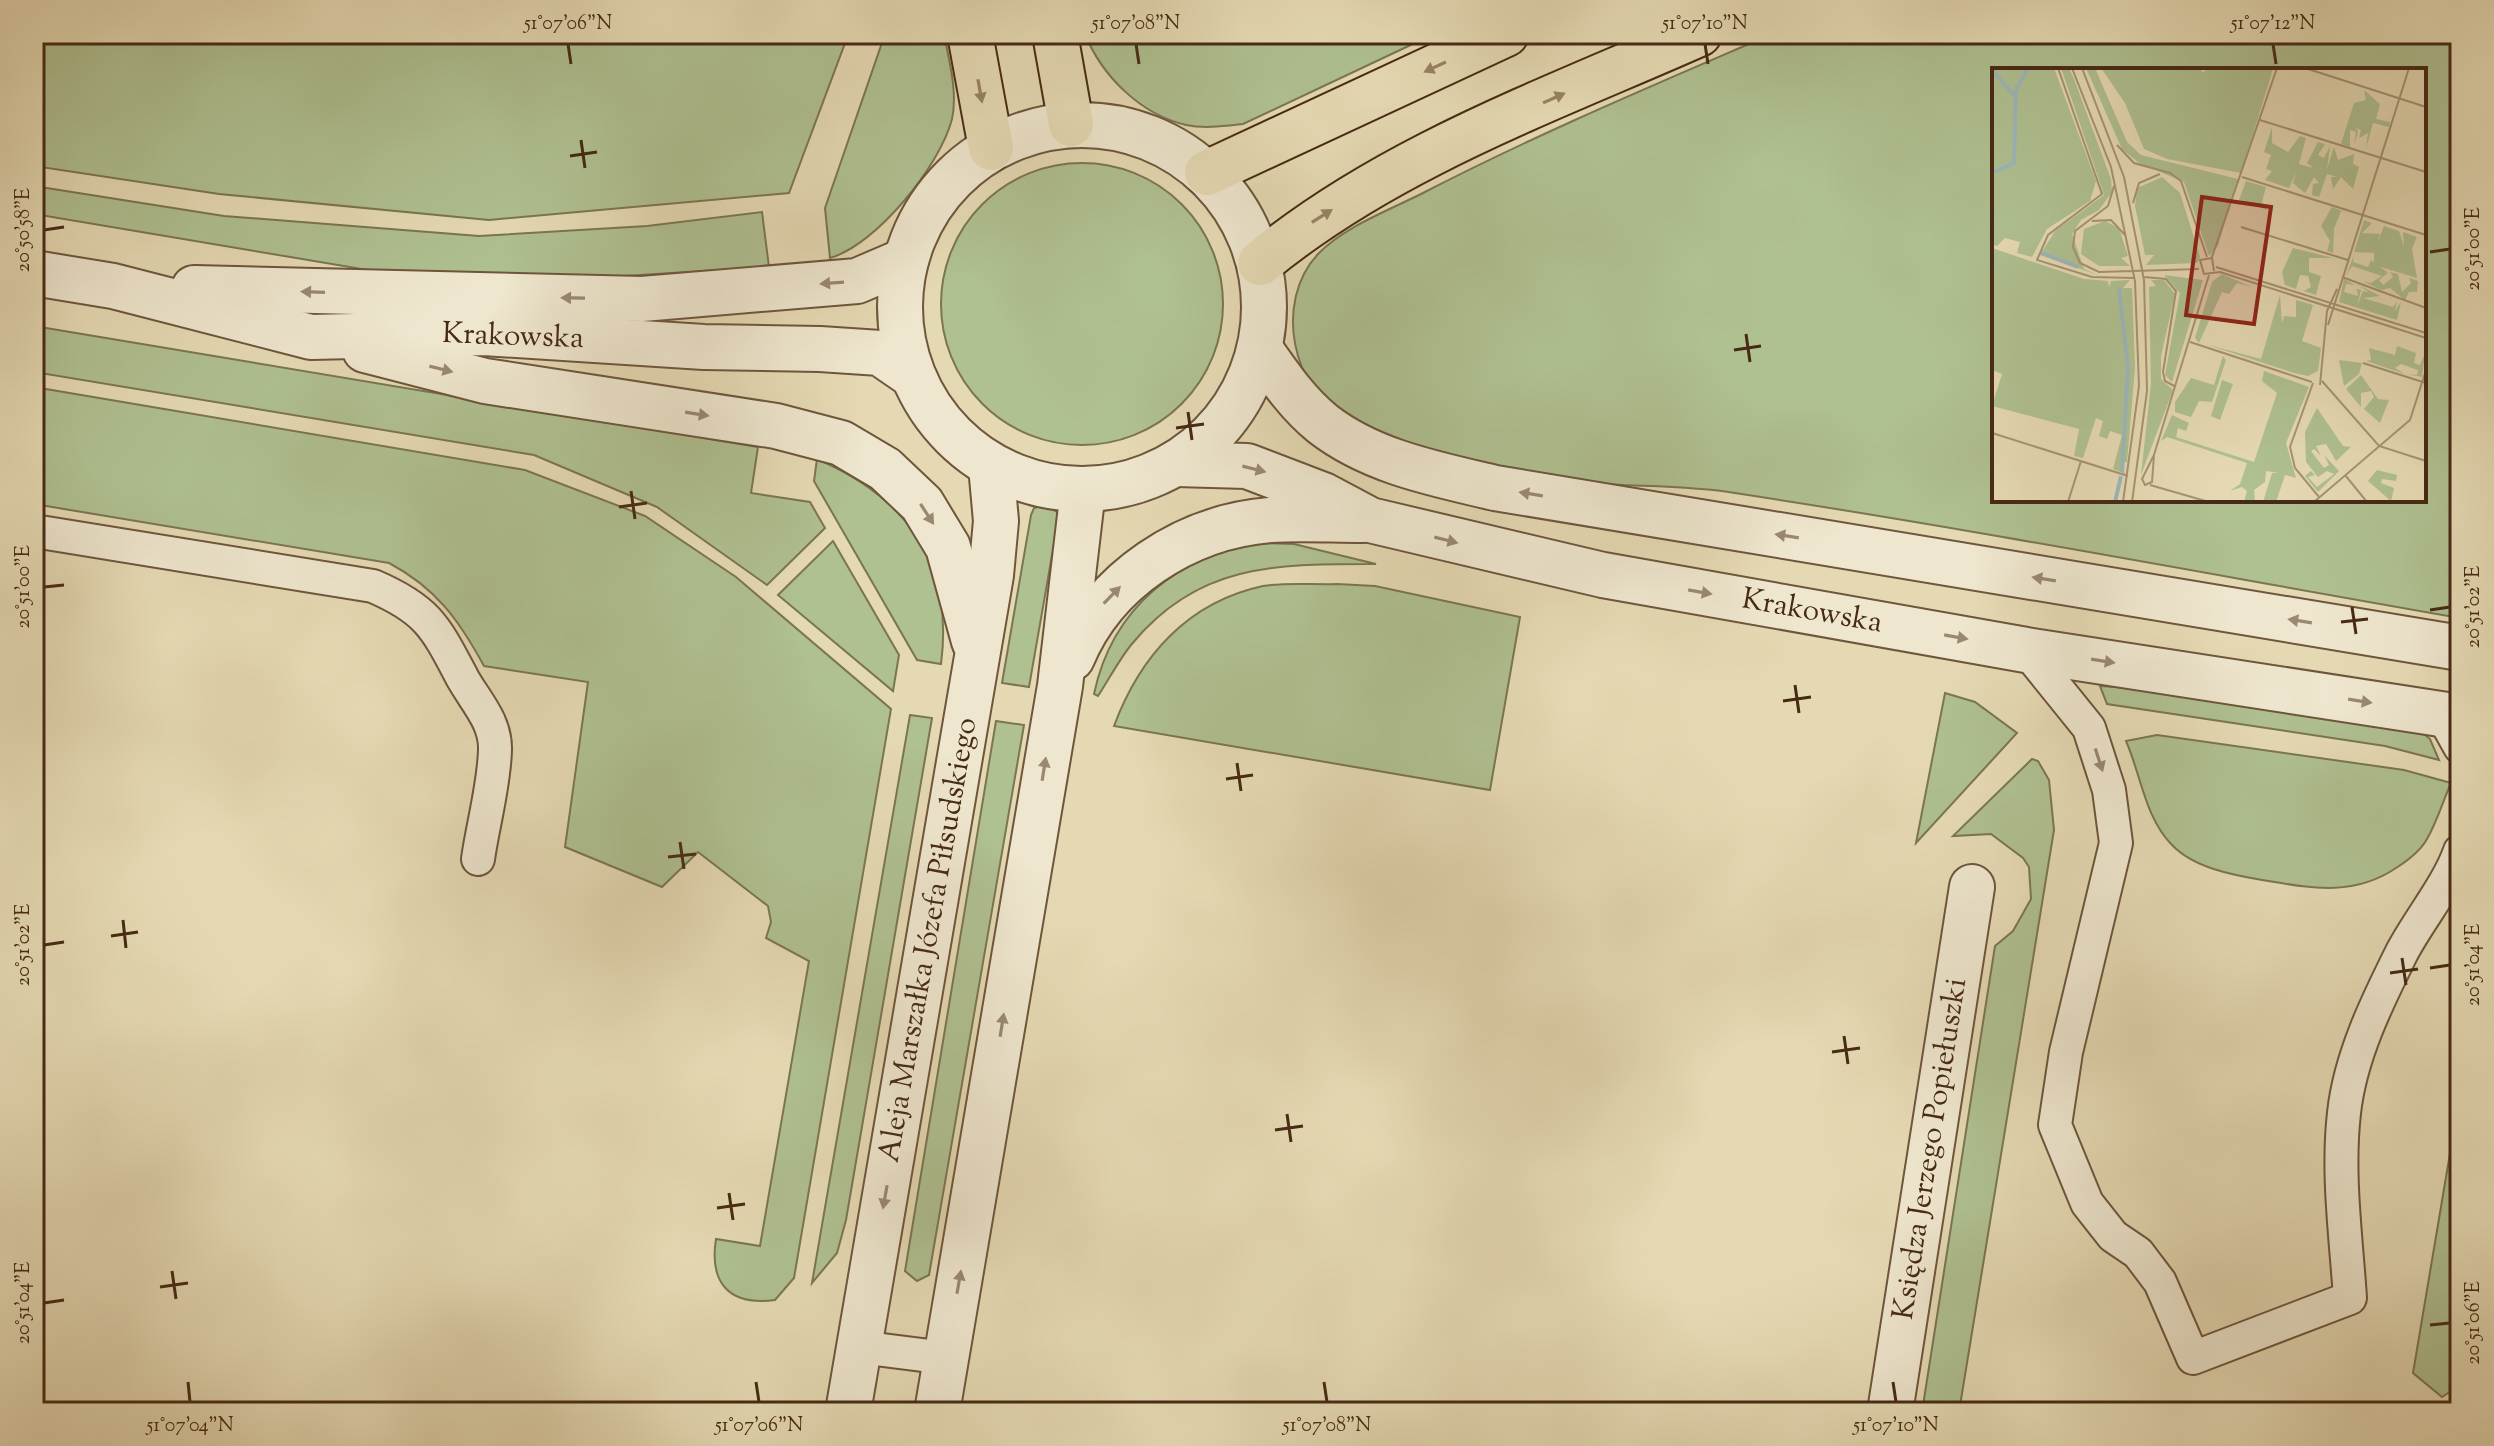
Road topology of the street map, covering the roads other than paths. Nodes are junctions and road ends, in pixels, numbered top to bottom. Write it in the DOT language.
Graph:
graph roads {
  1 [pos="970,34"];
  2 [pos="1055,34"];
  3 [pos="1699,34"];
  4 [pos="1496,36"];
  5 [pos="1071,124"];
  6 [pos="991,148"];
  7 [pos="1207,173"];
  8 [pos="906,260"];
  9 [pos="1260,263"];
  10 [pos="34,273"];
  11 [pos="113,286"];
  12 [pos="311,337"];
  13 [pos="1260,349"];
  14 [pos="912,375"];
  15 [pos="1176,464"];
  16 [pos="991,466"];
  17 [pos="1083,490"];
  18 [pos="1370,520"];
  19 [pos="34,531"];
  20 [pos="2378,634"];
  21 [pos="2460,648"];
  22 [pos="2026,650"];
  23 [pos="977,651"];
  24 [pos="1060,686"];
  25 [pos="2454,725"];
  26 [pos="2460,851"];
  27 [pos="478,859"];
  28 [pos="1972,887"];
  29 [pos="859,1347"];
  30 [pos="946,1358"];
  31 [pos="848,1412"];
  32 [pos="937,1412"];
  33 [pos="1890,1412"];
  1 -- 6 [label="highway, one-way"];
  2 -- 5 [label="highway"];
  9 -- 3 [label="highway, one-way"];
  4 -- 7 [label="highway, one-way"];
  5 -- 6 [label="street"];
  5 -- 7 [label="street"];
  6 -- 8 [label="street"];
  7 -- 9 [label="street"];
  8 -- 11 [label="street, Krakowska, one-way"];
  8 -- 14 [label="street"];
  9 -- 13 [label="street"];
  10 -- 11 [label="street, Krakowska"];
  11 -- 12 [label="street, Krakowska"];
  12 -- 14 [label="street, Krakowska"];
  12 -- 23 [label="street, one-way"];
  13 -- 15 [label="street"];
  20 -- 13 [label="street, one-way"];
  14 -- 16 [label="street"];
  15 -- 17 [label="street"];
  15 -- 18 [label="street, Krakowska, one-way"];
  16 -- 17 [label="street"];
  16 -- 23 [label="street, Aleja Marszałka Józefa Piłsudskiego"];
  17 -- 24 [label="street"];
  18 -- 22 [label="street, Krakowska, one-way"];
  24 -- 18 [label="street, one-way"];
  19 -- 27 [label="lane"];
  20 -- 21 [label="street"];
  20 -- 25 [label="street"];
  22 -- 25 [label="street, Krakowska, one-way"];
  22 -- 26 [label="lane, one-way"];
  23 -- 29 [label="street, Aleja Marszałka Józefa Piłsudskiego, one-way"];
  30 -- 24 [label="street, one-way"];
  28 -- 33 [label="street, Księdza Jerzego Popiełuszki"];
  29 -- 30 [label="lane"];
  29 -- 31 [label="street, Aleja Marszałka Józefa Piłsudskiego"];
  30 -- 32 [label="street"];
}
